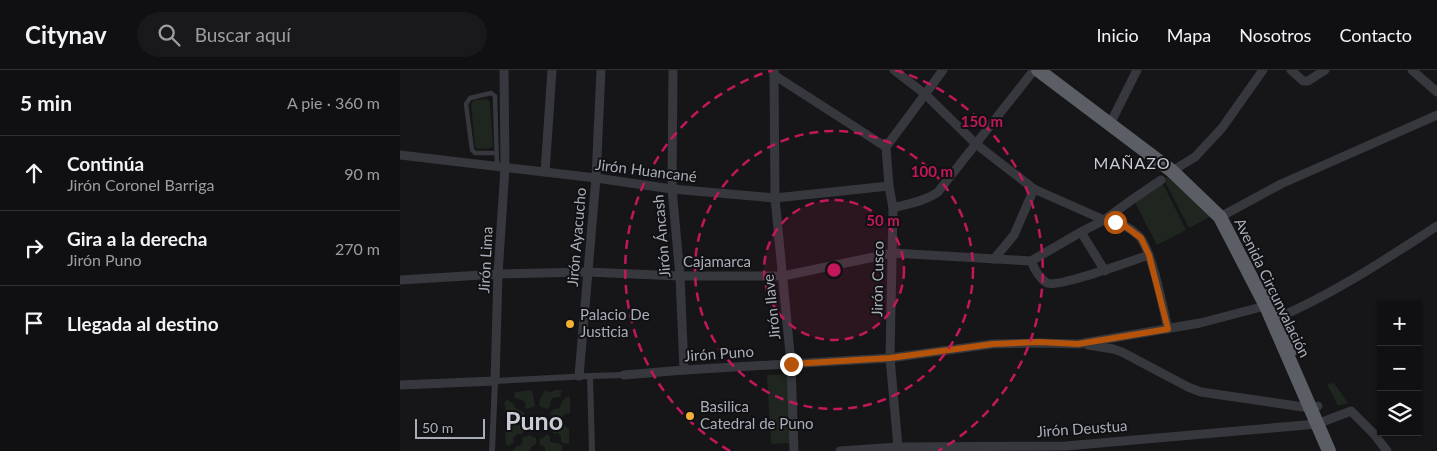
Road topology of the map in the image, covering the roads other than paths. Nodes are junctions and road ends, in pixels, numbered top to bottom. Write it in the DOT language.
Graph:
graph roads {
  1 [pos="504,70"];
  2 [pos="552,70"];
  3 [pos="600,70"];
  4 [pos="673,70"];
  5 [pos="894,70"];
  6 [pos="943,70"];
  7 [pos="1036,70"];
  8 [pos="1052,70"];
  9 [pos="1137,70"];
  10 [pos="1263,70"];
  11 [pos="1291,70"];
  12 [pos="1325,70"];
  13 [pos="1412,70"];
  14 [pos="774,72"];
  15 [pos="1437,92"];
  16 [pos="926,94"];
  17 [pos="1437,115"];
  18 [pos="1112,121"];
  19 [pos="976,144"];
  20 [pos="886,147"];
  21 [pos="496,153"];
  22 [pos="400,155"];
  23 [pos="501,167"];
  24 [pos="545,172"];
  25 [pos="1170,173"];
  26 [pos="596,178"];
  27 [pos="888,186"];
  28 [pos="672,189"];
  29 [pos="1034,189"];
  30 [pos="775,198"];
  31 [pos="893,208"];
  32 [pos="1223,215"];
  33 [pos="1104,220"];
  34 [pos="1437,226"];
  35 [pos="1081,232"];
  36 [pos="893,253"];
  37 [pos="1149,255"];
  38 [pos="994,259"];
  39 [pos="1031,260"];
  40 [pos="1104,270"];
  41 [pos="588,272"];
  42 [pos="498,274"];
  43 [pos="680,276"];
  44 [pos="783,276"];
  45 [pos="400,280"];
  46 [pos="1270,305"];
  47 [pos="1277,318"];
  48 [pos="1168,329"];
  49 [pos="1078,344"];
  50 [pos="890,358"];
  51 [pos="791,364"];
  52 [pos="684,370"];
  53 [pos="624,375"];
  54 [pos="579,376"];
  55 [pos="590,376"];
  56 [pos="495,382"];
  57 [pos="400,385"];
  58 [pos="1314,407"];
  59 [pos="1320,422"];
  60 [pos="898,447"];
  61 [pos="492,451"];
  62 [pos="592,451"];
  63 [pos="794,451"];
  64 [pos="840,451"];
  65 [pos="1329,451"];
  66 [pos="1336,451"];
  67 [pos="1387,451"];
  1 -- 23 [label="street, Jirón Lima"];
  2 -- 24 [label="street"];
  3 -- 26 [label="street, Jirón Ayacucho"];
  4 -- 28 [label="street, Jirón Áncash"];
  5 -- 16 [label="street"];
  6 -- 16 [label="street"];
  7 -- 18 [label="highway, Avenida Circunvalación"];
  7 -- 19 [label="street"];
  8 -- 18 [label="highway, Avenida Circunvalación"];
  9 -- 18 [label="street"];
  10 -- 25 [label="street"];
  11 -- 12 [label="street"];
  13 -- 15 [label="street"];
  14 -- 20 [label="street"];
  14 -- 30 [label="street, Jirón Ilave"];
  16 -- 19 [label="street"];
  16 -- 20 [label="street"];
  17 -- 32 [label="street"];
  18 -- 25 [label="highway, Avenida Circunvalación"];
  19 -- 29 [label="street"];
  19 -- 31 [label="street"];
  20 -- 27 [label="street, Jirón Cusco"];
  21 -- 21 [label="lane"];
  21 -- 23 [label="lane"];
  22 -- 23 [label="street, Jirón Huancané"];
  23 -- 24 [label="street, Jirón Huancané"];
  23 -- 42 [label="street, Jirón Lima"];
  24 -- 26 [label="street, Jirón Huancané"];
  25 -- 32 [label="highway, Avenida Circunvalación"];
  25 -- 33 [label="street"];
  26 -- 28 [label="street, Jirón Huancané"];
  26 -- 41 [label="street, Jirón Ayacucho"];
  27 -- 30 [label="street, Jirón Huancané"];
  27 -- 31 [label="street, Jirón Cusco"];
  28 -- 30 [label="street, Jirón Huancané"];
  28 -- 43 [label="street, Jirón Áncash"];
  29 -- 33 [label="street"];
  29 -- 38 [label="street"];
  30 -- 44 [label="street, Jirón Ilave"];
  31 -- 36 [label="street, Jirón Cusco"];
  32 -- 46 [label="highway, Avenida Circunvalación"];
  33 -- 35 [label="street"];
  33 -- 37 [label="street"];
  34 -- 47 [label="street"];
  35 -- 39 [label="street"];
  35 -- 40 [label="street"];
  36 -- 38 [label="street, Cajamarca"];
  36 -- 44 [label="street, Cajamarca"];
  36 -- 50 [label="street, Jirón Cusco"];
  37 -- 40 [label="street"];
  37 -- 48 [label="street"];
  38 -- 39 [label="street, Cajamarca"];
  39 -- 40 [label="street"];
  41 -- 42 [label="street, Cajamarca"];
  41 -- 43 [label="street, Cajamarca"];
  41 -- 54 [label="street, Jirón Ayacucho"];
  42 -- 45 [label="street, Cajamarca"];
  42 -- 56 [label="street, Jirón Lima"];
  43 -- 44 [label="street, Cajamarca"];
  43 -- 52 [label="street, Jirón Áncash"];
  44 -- 51 [label="street, Jirón Ilave"];
  46 -- 47 [label="highway, Avenida Circunvalación"];
  46 -- 48 [label="street, Jirón Puno"];
  47 -- 58 [label="highway, Avenida Circunvalación"];
  48 -- 49 [label="street, Jirón Puno"];
  49 -- 50 [label="street, Jirón Puno"];
  49 -- 58 [label="street"];
  50 -- 51 [label="street, Jirón Puno"];
  50 -- 60 [label="street, Jirón Cusco"];
  51 -- 52 [label="street, Jirón Puno"];
  51 -- 63 [label="street, Jirón Ilave"];
  52 -- 53 [label="street, Jirón Puno"];
  53 -- 55 [label="street, Jirón Puno"];
  54 -- 55 [label="street, Jirón Puno"];
  54 -- 56 [label="street, Jirón Puno"];
  55 -- 62 [label="street"];
  56 -- 57 [label="street, Jirón Puno"];
  56 -- 61 [label="street, Jirón Lima"];
  58 -- 59 [label="highway, Avenida Circunvalación"];
  59 -- 60 [label="street, Jirón Deustua"];
  59 -- 65 [label="highway, Avenida Circunvalación"];
  59 -- 66 [label="highway, Avenida Circunvalación"];
  59 -- 67 [label="street, Jirón Deustua"];
  60 -- 64 [label="street, Jirón Deustua"];
}
